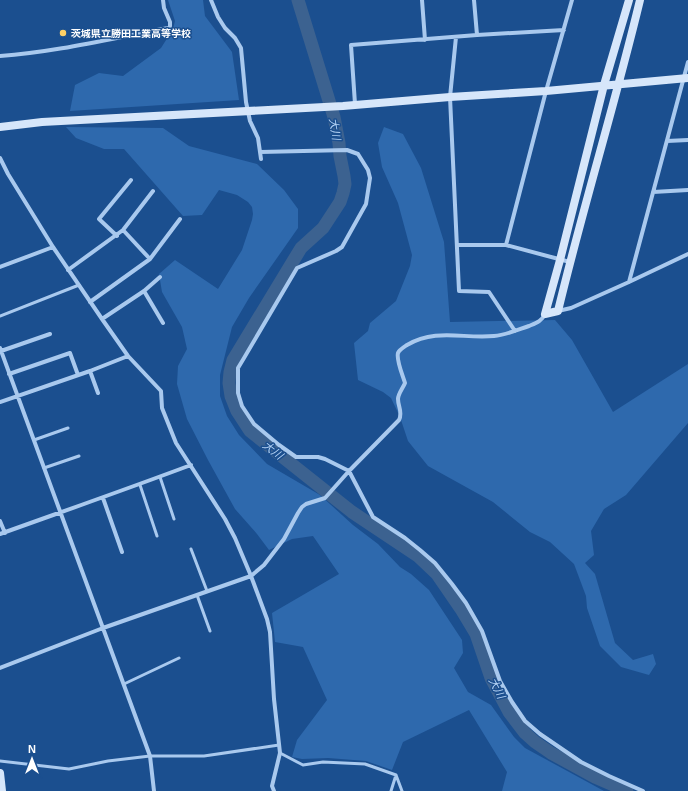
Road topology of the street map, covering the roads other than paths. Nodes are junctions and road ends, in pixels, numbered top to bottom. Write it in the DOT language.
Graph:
graph roads {
  1 [pos="163,0"];
  2 [pos="210,0"];
  3 [pos="422,0"];
  4 [pos="474,0"];
  5 [pos="572,0"];
  6 [pos="629,0"];
  7 [pos="640,0"];
  8 [pos="564,30"];
  9 [pos="477,35"];
  10 [pos="456,38"];
  11 [pos="425,40"];
  12 [pos="0,56"];
  13 [pos="688,62"];
  14 [pos="686,78"];
  15 [pos="619,84"];
  16 [pos="604,85"];
  17 [pos="546,91"];
  18 [pos="450,97"];
  19 [pos="355,104"];
  20 [pos="0,128"];
  21 [pos="688,140"];
  22 [pos="667,141"];
  23 [pos="260,152"];
  24 [pos="0,158"];
  25 [pos="261,159"];
  26 [pos="131,180"];
  27 [pos="688,190"];
  28 [pos="153,191"];
  29 [pos="653,192"];
  30 [pos="180,220"];
  31 [pos="123,230"];
  32 [pos="117,236"];
  33 [pos="457,245"];
  34 [pos="506,245"];
  35 [pos="52,248"];
  36 [pos="688,254"];
  37 [pos="150,259"];
  38 [pos="560,260"];
  39 [pos="570,262"];
  40 [pos="0,267"];
  41 [pos="68,270"];
  42 [pos="160,277"];
  43 [pos="629,282"];
  44 [pos="79,285"];
  45 [pos="144,291"];
  46 [pos="90,302"];
  47 [pos="558,311"];
  48 [pos="546,314"];
  49 [pos="0,316"];
  50 [pos="102,319"];
  51 [pos="163,323"];
  52 [pos="515,331"];
  53 [pos="50,334"];
  54 [pos="1,350"];
  55 [pos="128,356"];
  56 [pos="90,371"];
  57 [pos="9,374"];
  58 [pos="78,375"];
  59 [pos="98,393"];
  60 [pos="17,396"];
  61 [pos="0,402"];
  62 [pos="68,428"];
  63 [pos="34,440"];
  64 [pos="79,456"];
  65 [pos="191,465"];
  66 [pos="44,468"];
  67 [pos="349,471"];
  68 [pos="160,477"];
  69 [pos="140,485"];
  70 [pos="103,498"];
  71 [pos="61,512"];
  72 [pos="174,519"];
  73 [pos="0,521"];
  74 [pos="2,534"];
  75 [pos="158,536"];
  76 [pos="191,549"];
  77 [pos="122,552"];
  78 [pos="251,576"];
  79 [pos="207,591"];
  80 [pos="197,595"];
  81 [pos="103,628"];
  82 [pos="210,630"];
  83 [pos="178,658"];
  84 [pos="0,668"];
  85 [pos="124,684"];
  86 [pos="279,745"];
  87 [pos="280,753"];
  88 [pos="150,756"];
  89 [pos="0,761"];
  90 [pos="0,773"];
  91 [pos="396,775"];
  92 [pos="2,791"];
  93 [pos="154,791"];
  94 [pos="274,791"];
  95 [pos="390,791"];
  96 [pos="402,791"];
  97 [pos="644,791"];
  1 -- 12 [label="street"];
  2 -- 23 [label="street"];
  3 -- 11 [label="street"];
  4 -- 9 [label="street"];
  5 -- 8 [label="street"];
  6 -- 16 [label="street"];
  7 -- 15 [label="street"];
  8 -- 9 [label="street"];
  8 -- 17 [label="street"];
  9 -- 10 [label="street"];
  10 -- 11 [label="street"];
  10 -- 18 [label="street"];
  11 -- 19 [label="street"];
  13 -- 14 [label="street"];
  14 -- 15 [label="street"];
  14 -- 22 [label="street"];
  15 -- 16 [label="street"];
  15 -- 39 [label="street"];
  16 -- 17 [label="street"];
  16 -- 38 [label="street"];
  17 -- 18 [label="street"];
  17 -- 34 [label="street"];
  18 -- 19 [label="street"];
  18 -- 33 [label="street"];
  19 -- 20 [label="street"];
  21 -- 22 [label="street"];
  22 -- 29 [label="street"];
  23 -- 25 [label="street"];
  23 -- 67 [label="street"];
  24 -- 35 [label="street"];
  26 -- 32 [label="street"];
  27 -- 29 [label="street"];
  28 -- 31 [label="street"];
  29 -- 43 [label="street"];
  30 -- 37 [label="street"];
  31 -- 32 [label="street"];
  31 -- 37 [label="street"];
  32 -- 41 [label="street"];
  33 -- 34 [label="street"];
  33 -- 52 [label="street"];
  34 -- 38 [label="street"];
  35 -- 40 [label="street"];
  35 -- 41 [label="street"];
  36 -- 43 [label="street"];
  37 -- 46 [label="street"];
  38 -- 39 [label="street"];
  38 -- 48 [label="street"];
  39 -- 47 [label="street"];
  41 -- 44 [label="street"];
  42 -- 45 [label="street"];
  43 -- 47 [label="street"];
  44 -- 46 [label="street"];
  44 -- 49 [label="lane"];
  45 -- 50 [label="street"];
  45 -- 51 [label="street"];
  46 -- 50 [label="street"];
  47 -- 48 [label="street"];
  48 -- 52 [label="street"];
  50 -- 55 [label="street"];
  52 -- 67 [label="street"];
  53 -- 54 [label="street"];
  54 -- 57 [label="street"];
  55 -- 56 [label="street"];
  55 -- 65 [label="street"];
  56 -- 58 [label="street"];
  56 -- 59 [label="street"];
  57 -- 58 [label="street"];
  57 -- 60 [label="street"];
  58 -- 60 [label="street"];
  60 -- 61 [label="street"];
  60 -- 63 [label="street"];
  62 -- 63 [label="lane"];
  63 -- 66 [label="street"];
  64 -- 66 [label="lane"];
  65 -- 68 [label="street"];
  65 -- 78 [label="street"];
  66 -- 71 [label="street"];
  67 -- 78 [label="street"];
  67 -- 97 [label="street"];
  68 -- 69 [label="street"];
  68 -- 72 [label="lane"];
  69 -- 70 [label="street"];
  69 -- 75 [label="lane"];
  70 -- 71 [label="street"];
  70 -- 77 [label="street"];
  71 -- 74 [label="street"];
  71 -- 81 [label="street"];
  73 -- 74 [label="street"];
  76 -- 79 [label="lane"];
  78 -- 79 [label="street"];
  78 -- 86 [label="street"];
  79 -- 80 [label="street"];
  80 -- 81 [label="street"];
  80 -- 82 [label="lane"];
  81 -- 84 [label="street"];
  81 -- 85 [label="street"];
  83 -- 85 [label="lane"];
  85 -- 88 [label="street"];
  86 -- 87 [label="street"];
  86 -- 88 [label="lane"];
  87 -- 91 [label="lane"];
  87 -- 94 [label="street"];
  88 -- 89 [label="lane"];
  88 -- 93 [label="street"];
  90 -- 92 [label="street"];
  91 -- 95 [label="lane"];
  91 -- 96 [label="lane"];
}
